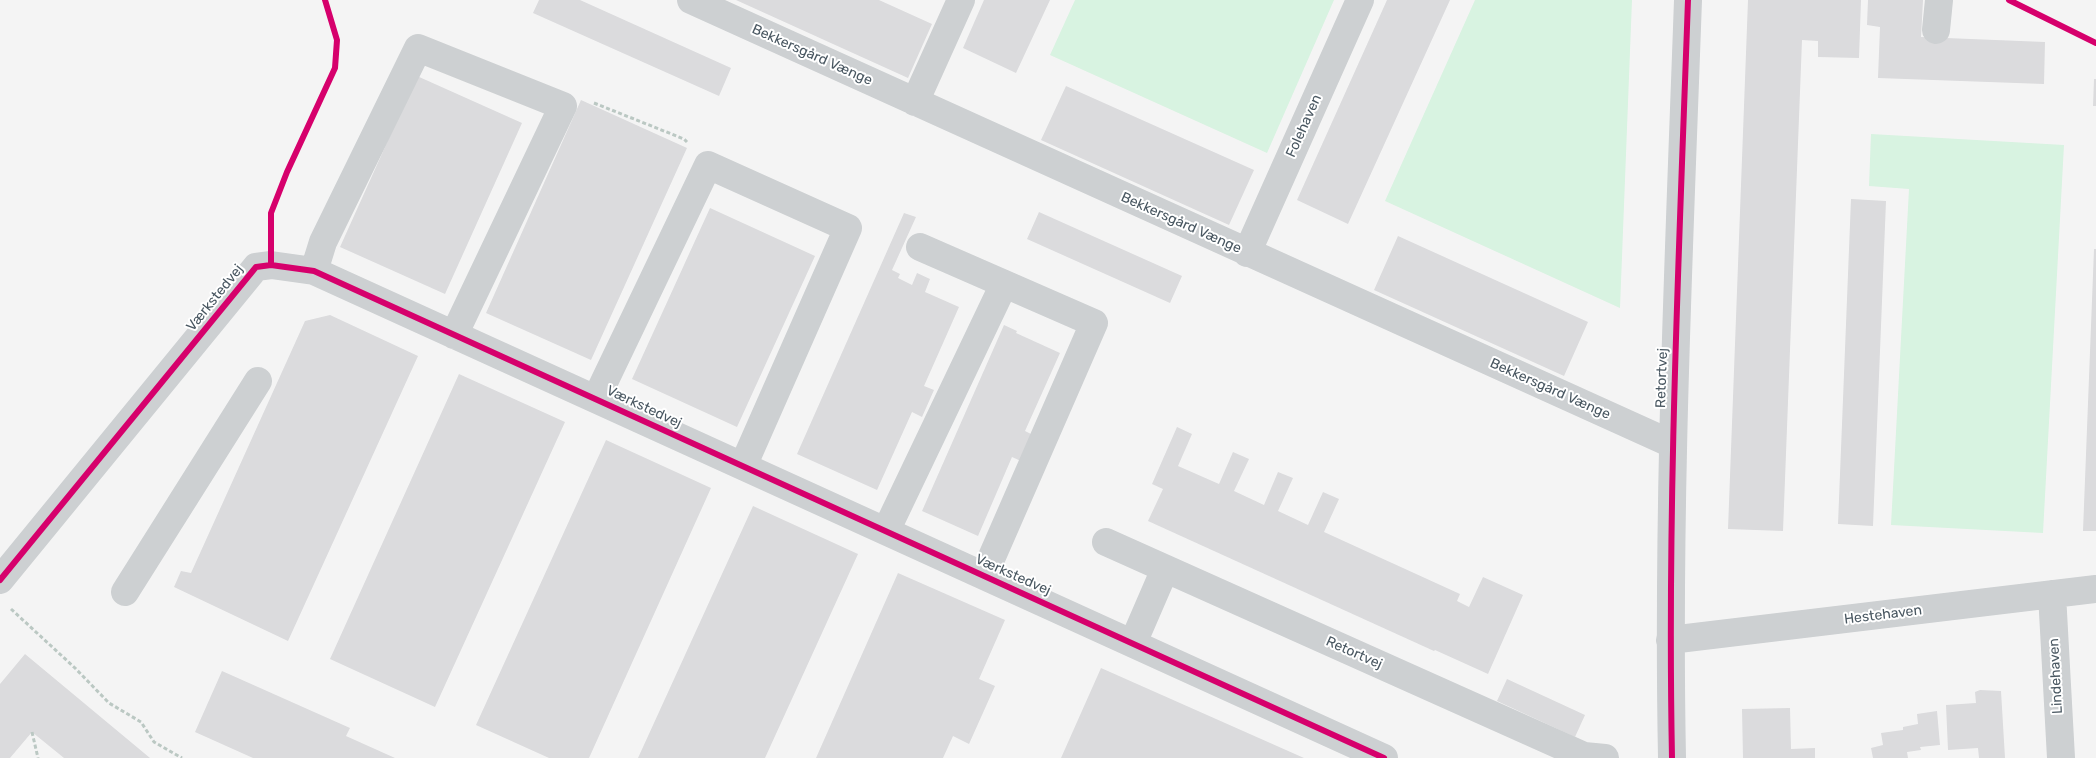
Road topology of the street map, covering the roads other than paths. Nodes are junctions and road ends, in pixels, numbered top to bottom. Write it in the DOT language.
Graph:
graph roads {
  1 [pos="691,0"];
  2 [pos="961,0"];
  3 [pos="1360,0"];
  4 [pos="1688,0"];
  5 [pos="1939,0"];
  6 [pos="1936,30"];
  7 [pos="915,102"];
  8 [pos="920,247"];
  9 [pos="1247,253"];
  10 [pos="314,271"];
  11 [pos="1004,284"];
  12 [pos="454,334"];
  13 [pos="258,381"];
  14 [pos="596,399"];
  15 [pos="1672,444"];
  16 [pos="743,466"];
  17 [pos="886,531"];
  18 [pos="1106,542"];
  19 [pos="1166,569"];
  20 [pos="984,576"];
  21 [pos="2096,589"];
  22 [pos="3,592"];
  23 [pos="125,592"];
  24 [pos="2052,594"];
  25 [pos="1670,640"];
  26 [pos="1133,644"];
  27 [pos="1384,758"];
  28 [pos="1605,758"];
  29 [pos="1672,758"];
  30 [pos="2061,758"];
  1 -- 7 [label="street, Bekkersgård Vænge"];
  2 -- 7 [label="street"];
  3 -- 9 [label="street, Folehaven"];
  4 -- 15 [label="street, Retortvej"];
  5 -- 6 [label="street"];
  7 -- 9 [label="street, Bekkersgård Vænge"];
  8 -- 11 [label="street"];
  9 -- 15 [label="street, Bekkersgård Vænge"];
  10 -- 12 [label="street, Værkstedvej"];
  10 -- 12 [label="street"];
  10 -- 22 [label="street, Værkstedvej"];
  11 -- 17 [label="street"];
  11 -- 20 [label="street"];
  12 -- 14 [label="street, Værkstedvej"];
  13 -- 23 [label="street"];
  14 -- 16 [label="street, Værkstedvej"];
  14 -- 16 [label="street"];
  15 -- 25 [label="street, Retortvej"];
  16 -- 17 [label="street, Værkstedvej"];
  17 -- 20 [label="street, Værkstedvej"];
  18 -- 19 [label="street, Retortvej"];
  19 -- 26 [label="street"];
  19 -- 28 [label="street, Retortvej"];
  20 -- 26 [label="street, Værkstedvej"];
  21 -- 24 [label="street, Hestehaven"];
  24 -- 25 [label="street, Hestehaven"];
  24 -- 30 [label="street, Lindehaven"];
  25 -- 29 [label="street, Retortvej"];
  26 -- 27 [label="street, Værkstedvej"];
}
